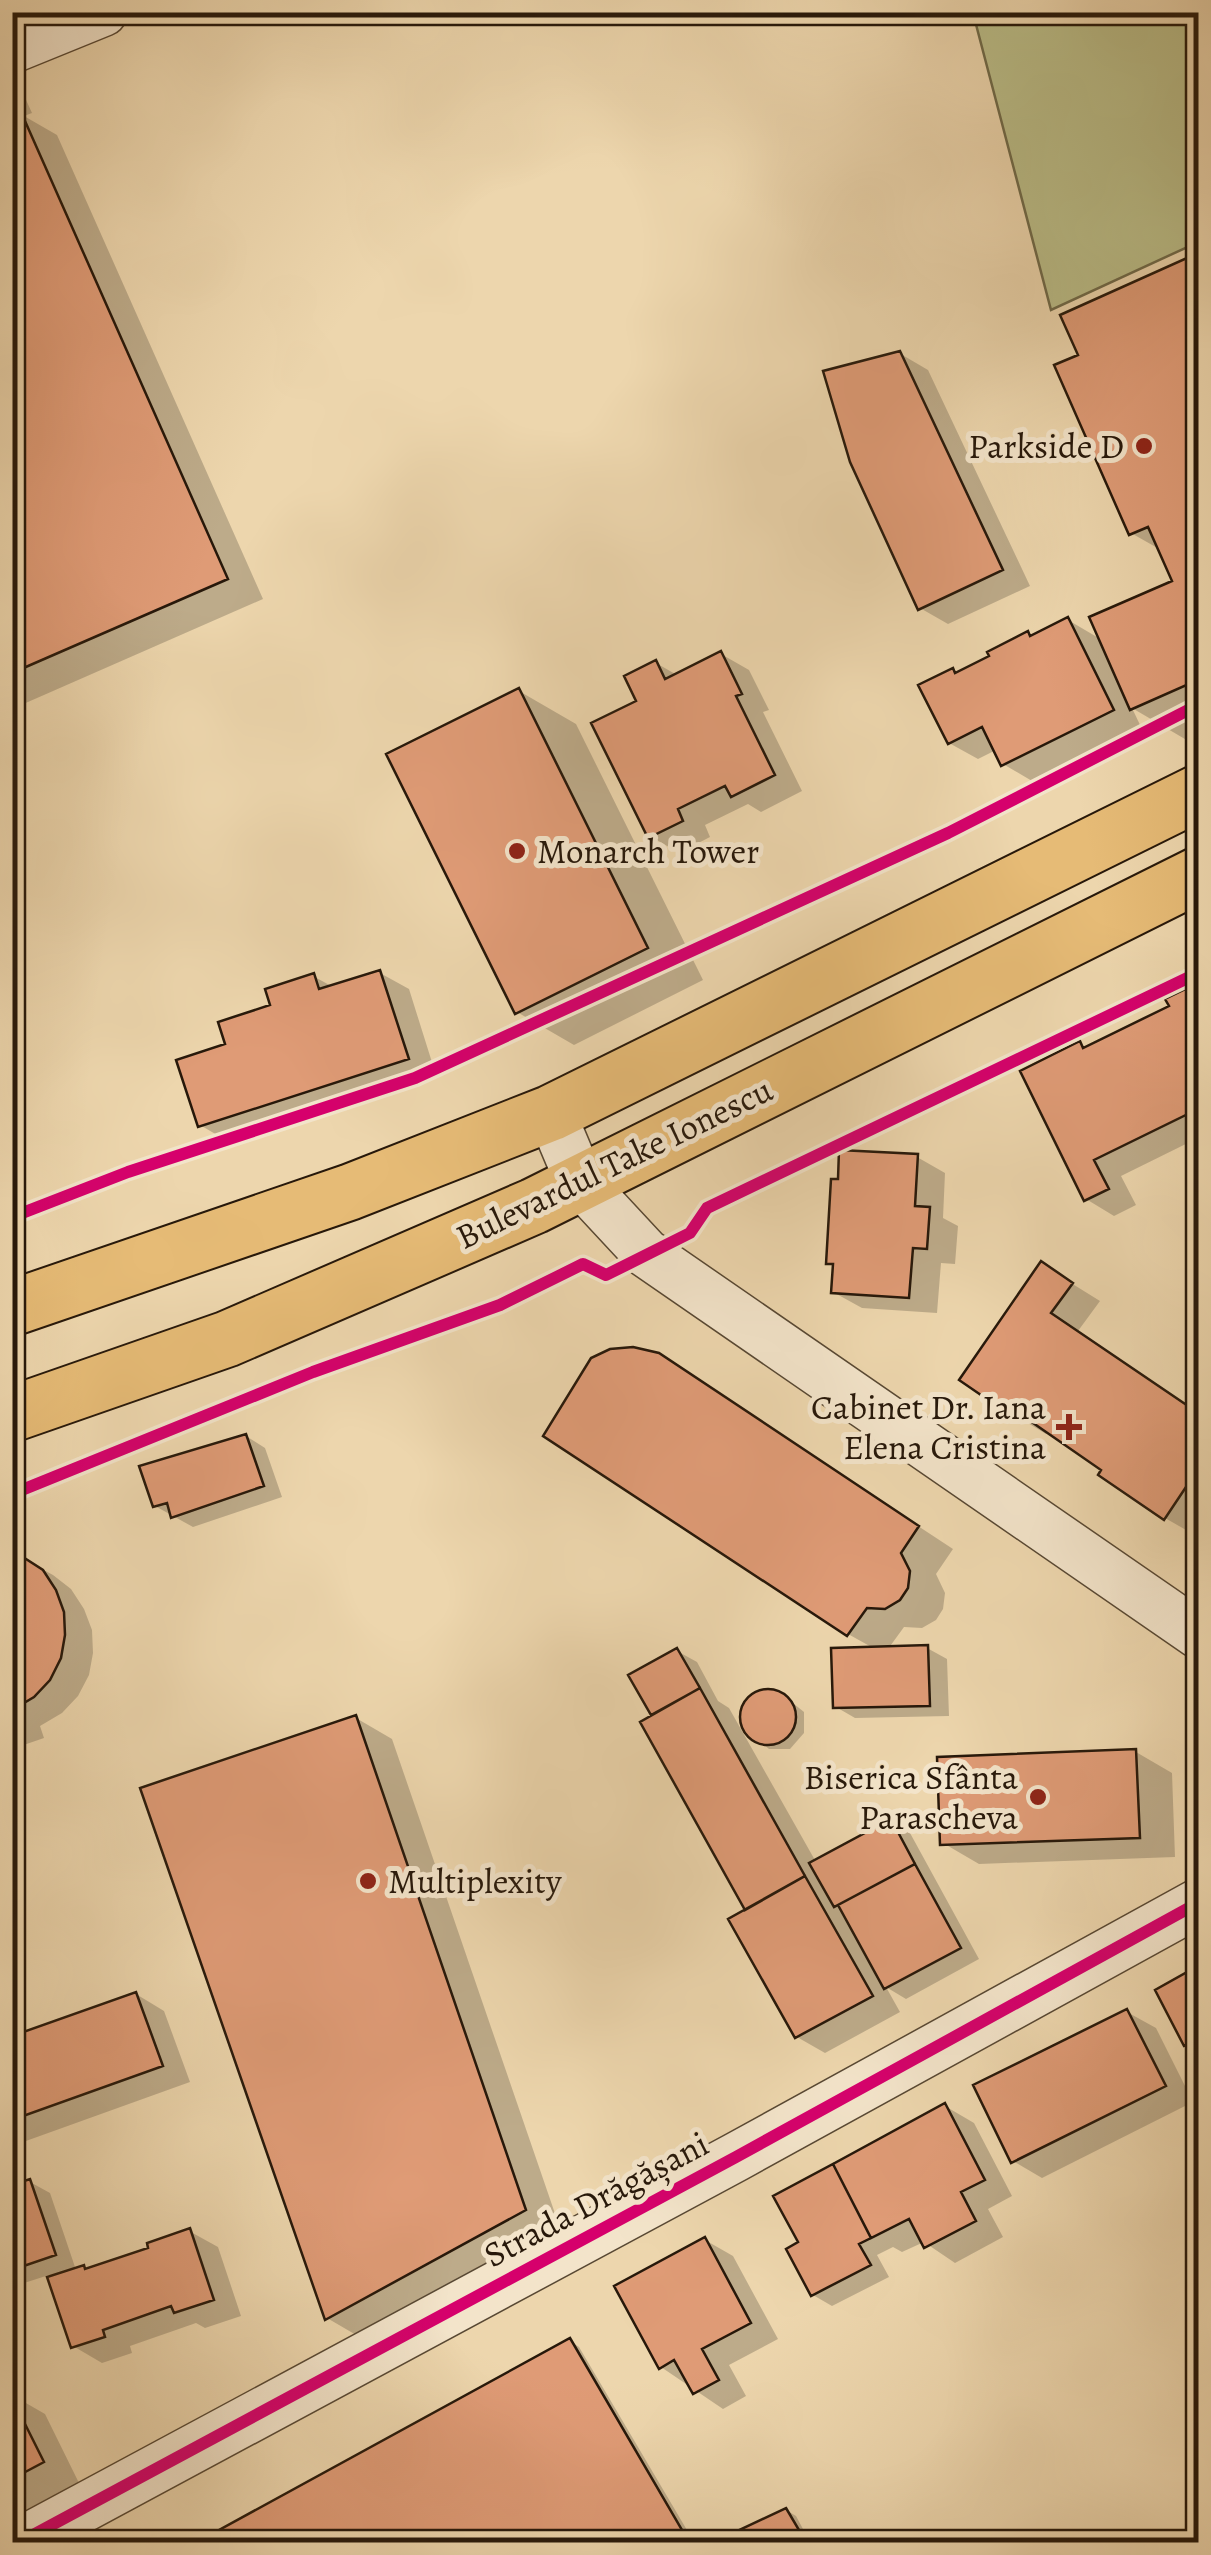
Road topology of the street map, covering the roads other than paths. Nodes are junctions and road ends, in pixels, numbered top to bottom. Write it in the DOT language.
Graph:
graph roads {
  1 [pos="103,12"];
  2 [pos="12,49"];
  3 [pos="1198,793"];
  4 [pos="1198,875"];
  5 [pos="551,1113"];
  6 [pos="580,1182"];
  7 [pos="12,1308"];
  8 [pos="12,1414"];
  9 [pos="1198,1634"];
  10 [pos="1198,1903"];
  11 [pos="20,2542"];
  1 -- 2 [label="street"];
  3 -- 5 [label="main road, Bulevardul Take Ionescu"];
  4 -- 6 [label="main road, Bulevardul Take Ionescu"];
  5 -- 6 [label="street"];
  5 -- 7 [label="main road, Bulevardul Take Ionescu"];
  6 -- 8 [label="main road, Bulevardul Take Ionescu"];
  6 -- 9 [label="street"];
  10 -- 11 [label="street, Strada Drăgășani"];
}
